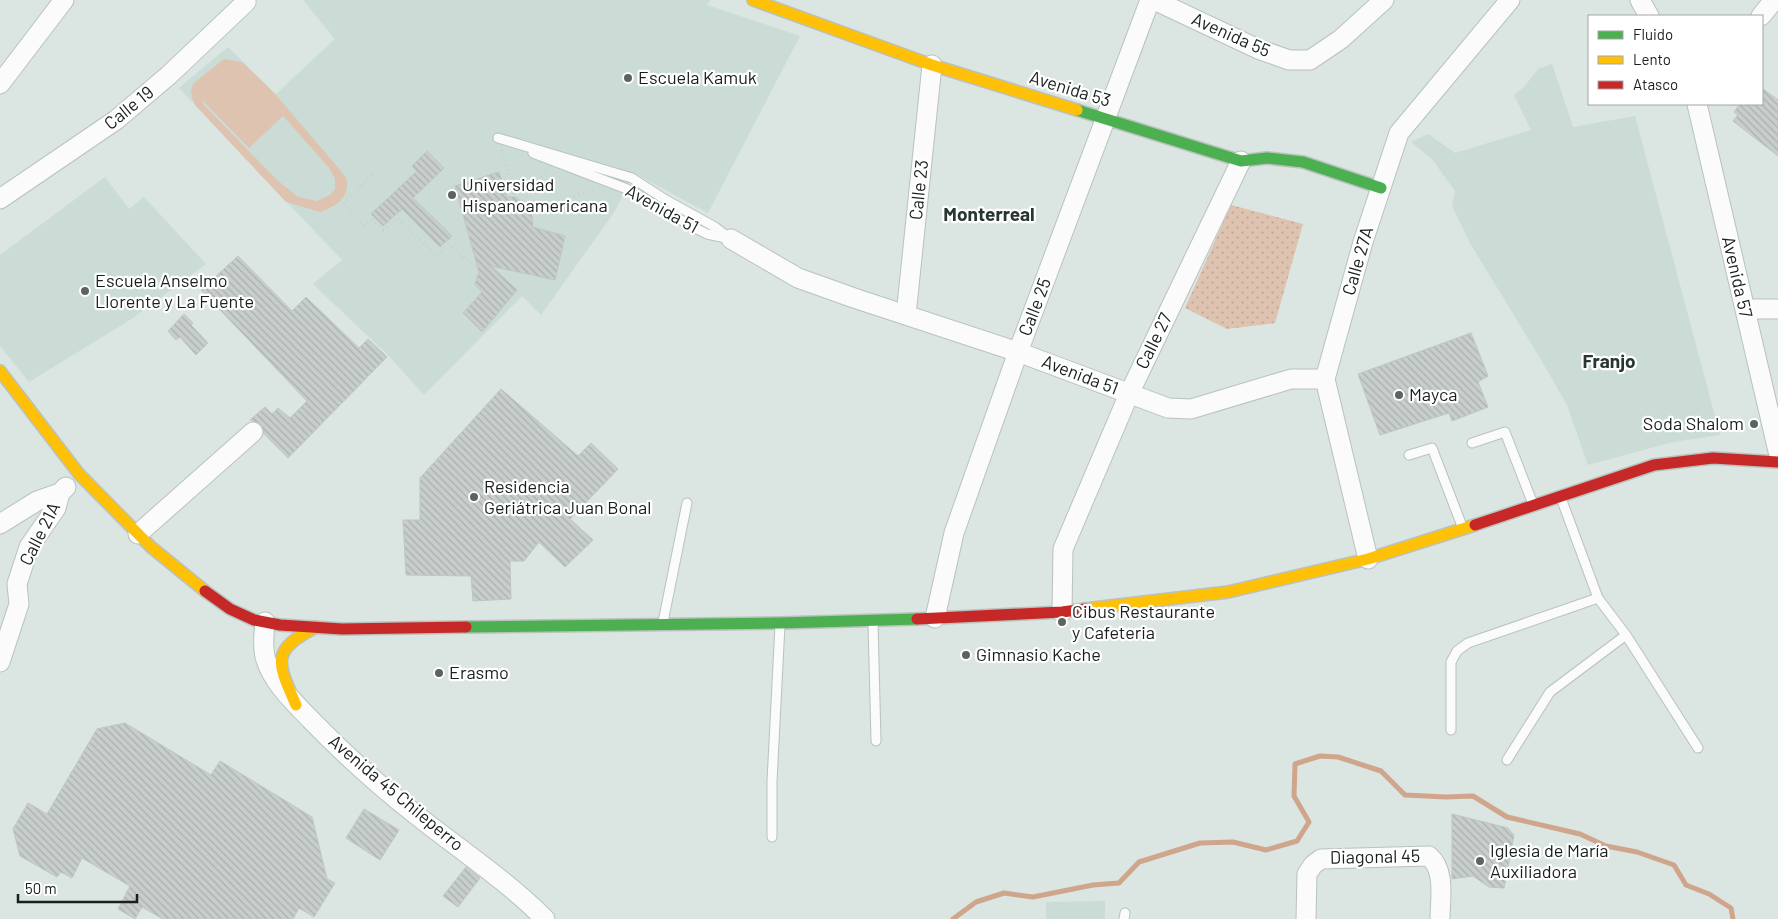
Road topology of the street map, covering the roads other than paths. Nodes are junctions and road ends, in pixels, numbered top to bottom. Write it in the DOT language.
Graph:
graph roads {
  1 [pos="64,0"];
  2 [pos="753,0"];
  3 [pos="1150,0"];
  4 [pos="1154,0"];
  5 [pos="1384,0"];
  6 [pos="1510,0"];
  7 [pos="1640,0"];
  8 [pos="1774,0"];
  9 [pos="245,1"];
  10 [pos="1648,15"];
  11 [pos="1762,15"];
  12 [pos="932,64"];
  13 [pos="0,84"];
  14 [pos="1697,105"];
  15 [pos="1106,118"];
  16 [pos="1241,161"];
  17 [pos="1381,188"];
  18 [pos="0,199"];
  19 [pos="679,206"];
  20 [pos="673,217"];
  21 [pos="731,239"];
  22 [pos="1745,309"];
  23 [pos="1778,309"];
  24 [pos="906,315"];
  25 [pos="1018,352"];
  26 [pos="0,371"];
  27 [pos="1325,379"];
  28 [pos="1129,394"];
  29 [pos="253,432"];
  30 [pos="1472,443"];
  31 [pos="1778,451"];
  32 [pos="1409,455"];
  33 [pos="1778,462"];
  34 [pos="79,474"];
  35 [pos="60,493"];
  36 [pos="1561,497"];
  37 [pos="687,503"];
  38 [pos="1534,506"];
  39 [pos="0,524"];
  40 [pos="1463,529"];
  41 [pos="138,534"];
  42 [pos="1368,559"];
  43 [pos="1598,598"];
  44 [pos="1062,612"];
  45 [pos="935,618"];
  46 [pos="873,620"];
  47 [pos="265,622"];
  48 [pos="780,623"];
  49 [pos="662,625"];
  50 [pos="316,627"];
  51 [pos="1626,634"];
  52 [pos="0,662"];
  53 [pos="296,705"];
  54 [pos="1451,730"];
  55 [pos="876,741"];
  56 [pos="1698,748"];
  57 [pos="1507,760"];
  58 [pos="772,837"];
  59 [pos="545,919"];
  60 [pos="1306,919"];
  61 [pos="1440,919"];
  1 -- 13 [label="street"];
  2 -- 12 [label="main road, Avenida 53"];
  3 -- 15 [label="street, Calle 25"];
  4 -- 5 [label="street, Avenida 55"];
  6 -- 17 [label="street, Calle 27A"];
  7 -- 10 [label="street"];
  8 -- 11 [label="street"];
  9 -- 18 [label="street, Calle 19"];
  12 -- 15 [label="main road, Avenida 53"];
  12 -- 24 [label="street, Calle 23"];
  14 -- 22 [label="street, Avenida 57"];
  15 -- 16 [label="main road, Avenida 53"];
  15 -- 25 [label="street, Calle 25"];
  16 -- 17 [label="main road, Avenida 53"];
  16 -- 28 [label="street, Calle 27"];
  17 -- 27 [label="street, Calle 27A"];
  19 -- 20 [label="lane"];
  19 -- 20 [label="lane, Avenida 51"];
  19 -- 21 [label="lane, Avenida 51"];
  20 -- 21 [label="lane, Avenida 51"];
  21 -- 24 [label="street, Avenida 51"];
  22 -- 23 [label="street"];
  22 -- 31 [label="street, Avenida 57"];
  24 -- 25 [label="street, Avenida 51"];
  25 -- 28 [label="street, Avenida 51"];
  25 -- 45 [label="street, Calle 25"];
  26 -- 34 [label="main road"];
  27 -- 28 [label="street, Avenida 51"];
  27 -- 42 [label="street, Calle 27A"];
  28 -- 44 [label="street, Calle 27"];
  29 -- 41 [label="street"];
  30 -- 38 [label="lane"];
  32 -- 40 [label="lane"];
  33 -- 36 [label="main road"];
  34 -- 35 [label="street"];
  34 -- 41 [label="main road"];
  35 -- 39 [label="street"];
  35 -- 52 [label="street, Calle 21A"];
  36 -- 38 [label="main road"];
  36 -- 43 [label="lane"];
  37 -- 49 [label="lane"];
  38 -- 40 [label="main road"];
  40 -- 42 [label="main road"];
  41 -- 47 [label="main road"];
  42 -- 44 [label="main road"];
  43 -- 51 [label="lane"];
  43 -- 54 [label="lane"];
  44 -- 45 [label="main road"];
  45 -- 46 [label="main road"];
  46 -- 48 [label="main road"];
  46 -- 55 [label="lane"];
  47 -- 50 [label="main road"];
  47 -- 53 [label="street, Avenida 45 Chileperro"];
  48 -- 49 [label="main road"];
  48 -- 58 [label="lane"];
  49 -- 50 [label="main road"];
  50 -- 53 [label="main road"];
  51 -- 56 [label="lane"];
  51 -- 57 [label="lane"];
  53 -- 59 [label="street, Avenida 45 Chileperro"];
  60 -- 61 [label="street, Diagonal 45"];
}
